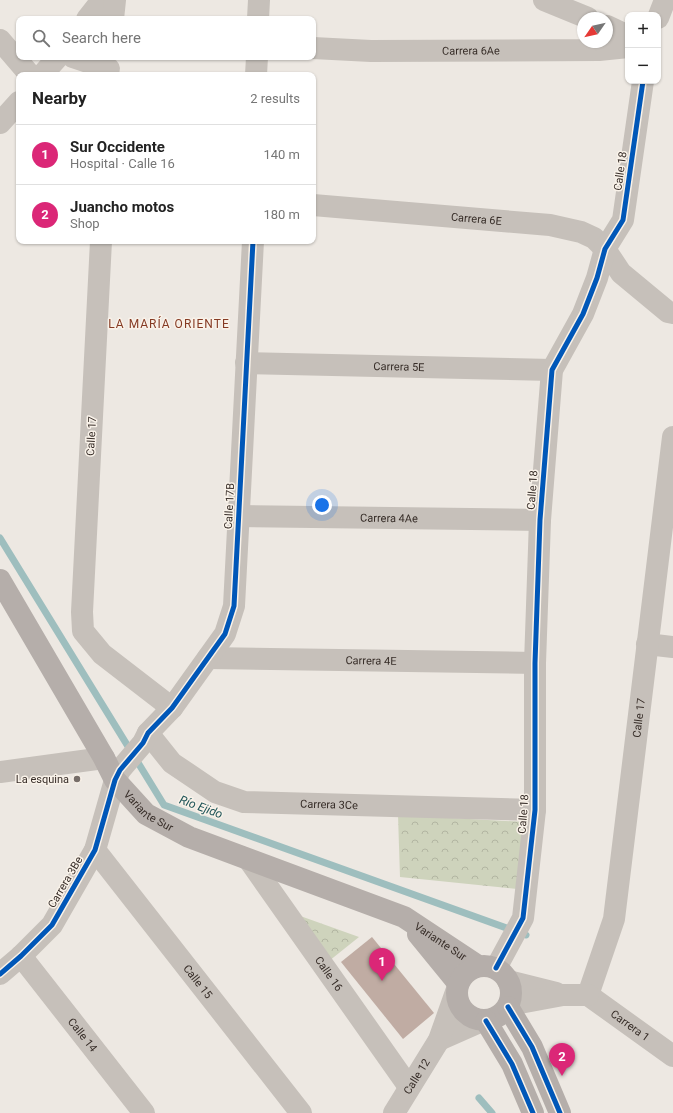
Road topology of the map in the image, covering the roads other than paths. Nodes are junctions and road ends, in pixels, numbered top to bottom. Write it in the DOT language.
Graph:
graph roads {
  1 [pos="102,0"];
  2 [pos="115,0"];
  3 [pos="259,0"];
  4 [pos="544,0"];
  5 [pos="665,0"];
  6 [pos="660,12"];
  7 [pos="577,14"];
  8 [pos="90,16"];
  9 [pos="113,16"];
  10 [pos="258,16"];
  11 [pos="613,29"];
  12 [pos="625,35"];
  13 [pos="0,40"];
  14 [pos="625,47"];
  15 [pos="316,48"];
  16 [pos="16,59"];
  17 [pos="17,60"];
  18 [pos="55,60"];
  19 [pos="84,60"];
  20 [pos="257,60"];
  21 [pos="109,67"];
  22 [pos="27,72"];
  23 [pos="45,72"];
  24 [pos="256,72"];
  25 [pos="643,84"];
  26 [pos="16,105"];
  27 [pos="0,123"];
  28 [pos="316,205"];
  29 [pos="101,244"];
  30 [pos="253,244"];
  31 [pos="604,249"];
  32 [pos="671,312"];
  33 [pos="246,363"];
  34 [pos="552,370"];
  35 [pos="673,437"];
  36 [pos="238,516"];
  37 [pos="540,520"];
  38 [pos="0,580"];
  39 [pos="647,644"];
  40 [pos="673,647"];
  41 [pos="208,658"];
  42 [pos="535,663"];
  43 [pos="172,708"];
  44 [pos="145,738"];
  45 [pos="113,769"];
  46 [pos="0,772"];
  47 [pos="535,810"];
  48 [pos="95,850"];
  49 [pos="249,860"];
  50 [pos="404,917"];
  51 [pos="21,956"];
  52 [pos="494,972"];
  53 [pos="0,974"];
  54 [pos="457,988"];
  55 [pos="563,995"];
  56 [pos="588,996"];
  57 [pos="508,1006"];
  58 [pos="484,1021"];
  59 [pos="439,1040"];
  60 [pos="673,1056"];
  61 [pos="409,1087"];
  62 [pos="144,1113"];
  63 [pos="301,1113"];
  64 [pos="394,1113"];
  65 [pos="533,1113"];
  66 [pos="560,1113"];
  1 -- 8 [label="street"];
  2 -- 9 [label="street"];
  3 -- 10 [label="street"];
  4 -- 7 [label="street"];
  5 -- 6 [label="street"];
  11 -- 12 [label="street"];
  13 -- 16 [label="street"];
  14 -- 15 [label="street, Carrera 6Ae"];
  17 -- 22 [label="street"];
  18 -- 23 [label="street"];
  19 -- 21 [label="street"];
  20 -- 24 [label="street"];
  25 -- 31 [label="street, Calle 18"];
  26 -- 27 [label="street"];
  28 -- 31 [label="street, Carrera 6E"];
  29 -- 43 [label="street, Calle 17"];
  30 -- 33 [label="street, Calle 17B"];
  31 -- 32 [label="street, Carrera 6E"];
  31 -- 34 [label="street, Calle 18"];
  33 -- 34 [label="street, Carrera 5E"];
  33 -- 36 [label="street, Calle 17B"];
  34 -- 37 [label="street, Calle 18"];
  35 -- 39 [label="street, Calle 17"];
  36 -- 37 [label="street, Carrera 4Ae"];
  36 -- 41 [label="street, Calle 17B"];
  37 -- 42 [label="street, Calle 18"];
  38 -- 45 [label="main road, Variante Sur"];
  39 -- 40 [label="street"];
  39 -- 56 [label="street, Calle 17"];
  41 -- 42 [label="street, Carrera 4E"];
  41 -- 43 [label="street, Calle 17B"];
  42 -- 47 [label="street, Calle 18"];
  43 -- 44 [label="street, Calle 17B"];
  44 -- 45 [label="street, Calle 17B"];
  44 -- 47 [label="street, Carrera 3Ce"];
  45 -- 46 [label="street"];
  45 -- 48 [label="street, Carrera 3Be"];
  45 -- 49 [label="main road, Variante Sur"];
  47 -- 52 [label="street, Calle 18"];
  48 -- 51 [label="street, Carrera 3Be"];
  48 -- 63 [label="street, Calle 15"];
  49 -- 50 [label="main road, Variante Sur"];
  49 -- 61 [label="street, Calle 16"];
  50 -- 52 [label="main road, Variante Sur"];
  50 -- 54 [label="main road, Variante Sur"];
  51 -- 53 [label="street, Carrera 3Be"];
  51 -- 62 [label="street, Calle 14"];
  52 -- 54 [label="main road"];
  52 -- 55 [label="street"];
  52 -- 57 [label="main road"];
  54 -- 58 [label="main road"];
  54 -- 59 [label="street, Calle 12"];
  55 -- 56 [label="street"];
  55 -- 57 [label="street"];
  56 -- 60 [label="street, Carrera 1"];
  57 -- 58 [label="main road"];
  57 -- 66 [label="main road"];
  58 -- 59 [label="street"];
  58 -- 65 [label="main road"];
  59 -- 61 [label="street, Calle 12"];
  61 -- 64 [label="street, Calle 12"];
}
